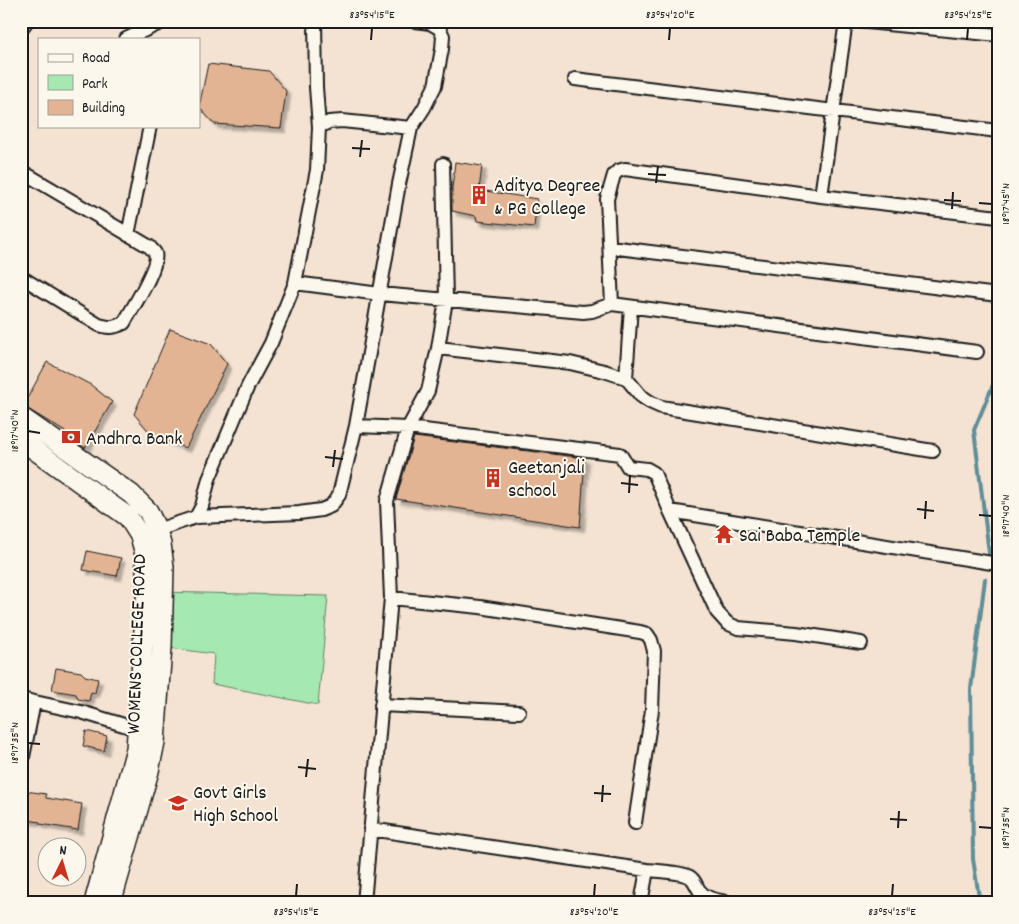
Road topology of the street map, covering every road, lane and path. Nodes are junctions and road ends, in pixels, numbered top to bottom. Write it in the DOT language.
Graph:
graph roads {
  1 [pos="26,21"];
  2 [pos="161,21"];
  3 [pos="315,21"];
  4 [pos="415,21"];
  5 [pos="846,21"];
  6 [pos="857,21"];
  7 [pos="21,29"];
  8 [pos="998,35"];
  9 [pos="128,38"];
  10 [pos="574,79"];
  11 [pos="834,112"];
  12 [pos="319,127"];
  13 [pos="150,128"];
  14 [pos="411,128"];
  15 [pos="998,131"];
  16 [pos="443,164"];
  17 [pos="21,171"];
  18 [pos="821,196"];
  19 [pos="998,217"];
  20 [pos="128,234"];
  21 [pos="610,247"];
  22 [pos="21,277"];
  23 [pos="295,283"];
  24 [pos="380,294"];
  25 [pos="998,295"];
  26 [pos="446,300"];
  27 [pos="609,305"];
  28 [pos="631,307"];
  29 [pos="438,348"];
  30 [pos="977,352"];
  31 [pos="624,377"];
  32 [pos="21,418"];
  33 [pos="356,426"];
  34 [pos="408,428"];
  35 [pos="21,440"];
  36 [pos="933,451"];
  37 [pos="670,511"];
  38 [pos="196,517"];
  39 [pos="149,533"];
  40 [pos="998,564"];
  41 [pos="390,598"];
  42 [pos="861,643"];
  43 [pos="28,701"];
  44 [pos="381,705"];
  45 [pos="519,712"];
  46 [pos="138,729"];
  47 [pos="21,766"];
  48 [pos="635,823"];
  49 [pos="370,829"];
  50 [pos="647,870"];
  51 [pos="94,903"];
  52 [pos="111,903"];
  53 [pos="364,903"];
  54 [pos="641,903"];
  55 [pos="731,903"];
  1 -- 7 [label="street"];
  2 -- 9 [label="street"];
  3 -- 12 [label="street"];
  4 -- 14 [label="street"];
  5 -- 11 [label="street"];
  6 -- 8 [label="street"];
  10 -- 11 [label="street"];
  11 -- 15 [label="street"];
  11 -- 18 [label="street"];
  12 -- 14 [label="street"];
  12 -- 23 [label="street"];
  13 -- 20 [label="street"];
  14 -- 24 [label="street"];
  16 -- 26 [label="street"];
  17 -- 20 [label="street"];
  18 -- 19 [label="street"];
  18 -- 21 [label="street"];
  20 -- 22 [label="street"];
  21 -- 25 [label="street"];
  21 -- 27 [label="street"];
  23 -- 24 [label="street"];
  23 -- 38 [label="street"];
  24 -- 26 [label="street"];
  24 -- 33 [label="street"];
  26 -- 27 [label="street"];
  26 -- 29 [label="street"];
  27 -- 28 [label="street"];
  28 -- 30 [label="street"];
  28 -- 31 [label="street"];
  29 -- 31 [label="street"];
  29 -- 34 [label="street"];
  31 -- 36 [label="street"];
  32 -- 39 [label="main road, WOMENS COLLEGE ROAD"];
  33 -- 34 [label="street"];
  33 -- 38 [label="street"];
  34 -- 37 [label="street"];
  34 -- 41 [label="street"];
  35 -- 39 [label="main road, WOMENS COLLEGE ROAD"];
  37 -- 40 [label="street"];
  37 -- 42 [label="street"];
  38 -- 39 [label="street"];
  39 -- 46 [label="main road, WOMENS COLLEGE ROAD"];
  39 -- 52 [label="main road, WOMENS COLLEGE ROAD"];
  41 -- 44 [label="street"];
  41 -- 48 [label="street"];
  43 -- 46 [label="street"];
  43 -- 47 [label="street"];
  44 -- 45 [label="street"];
  44 -- 49 [label="street"];
  46 -- 51 [label="main road, WOMENS COLLEGE ROAD"];
  49 -- 50 [label="street"];
  49 -- 53 [label="street"];
  50 -- 54 [label="street"];
  50 -- 55 [label="street"];
}
